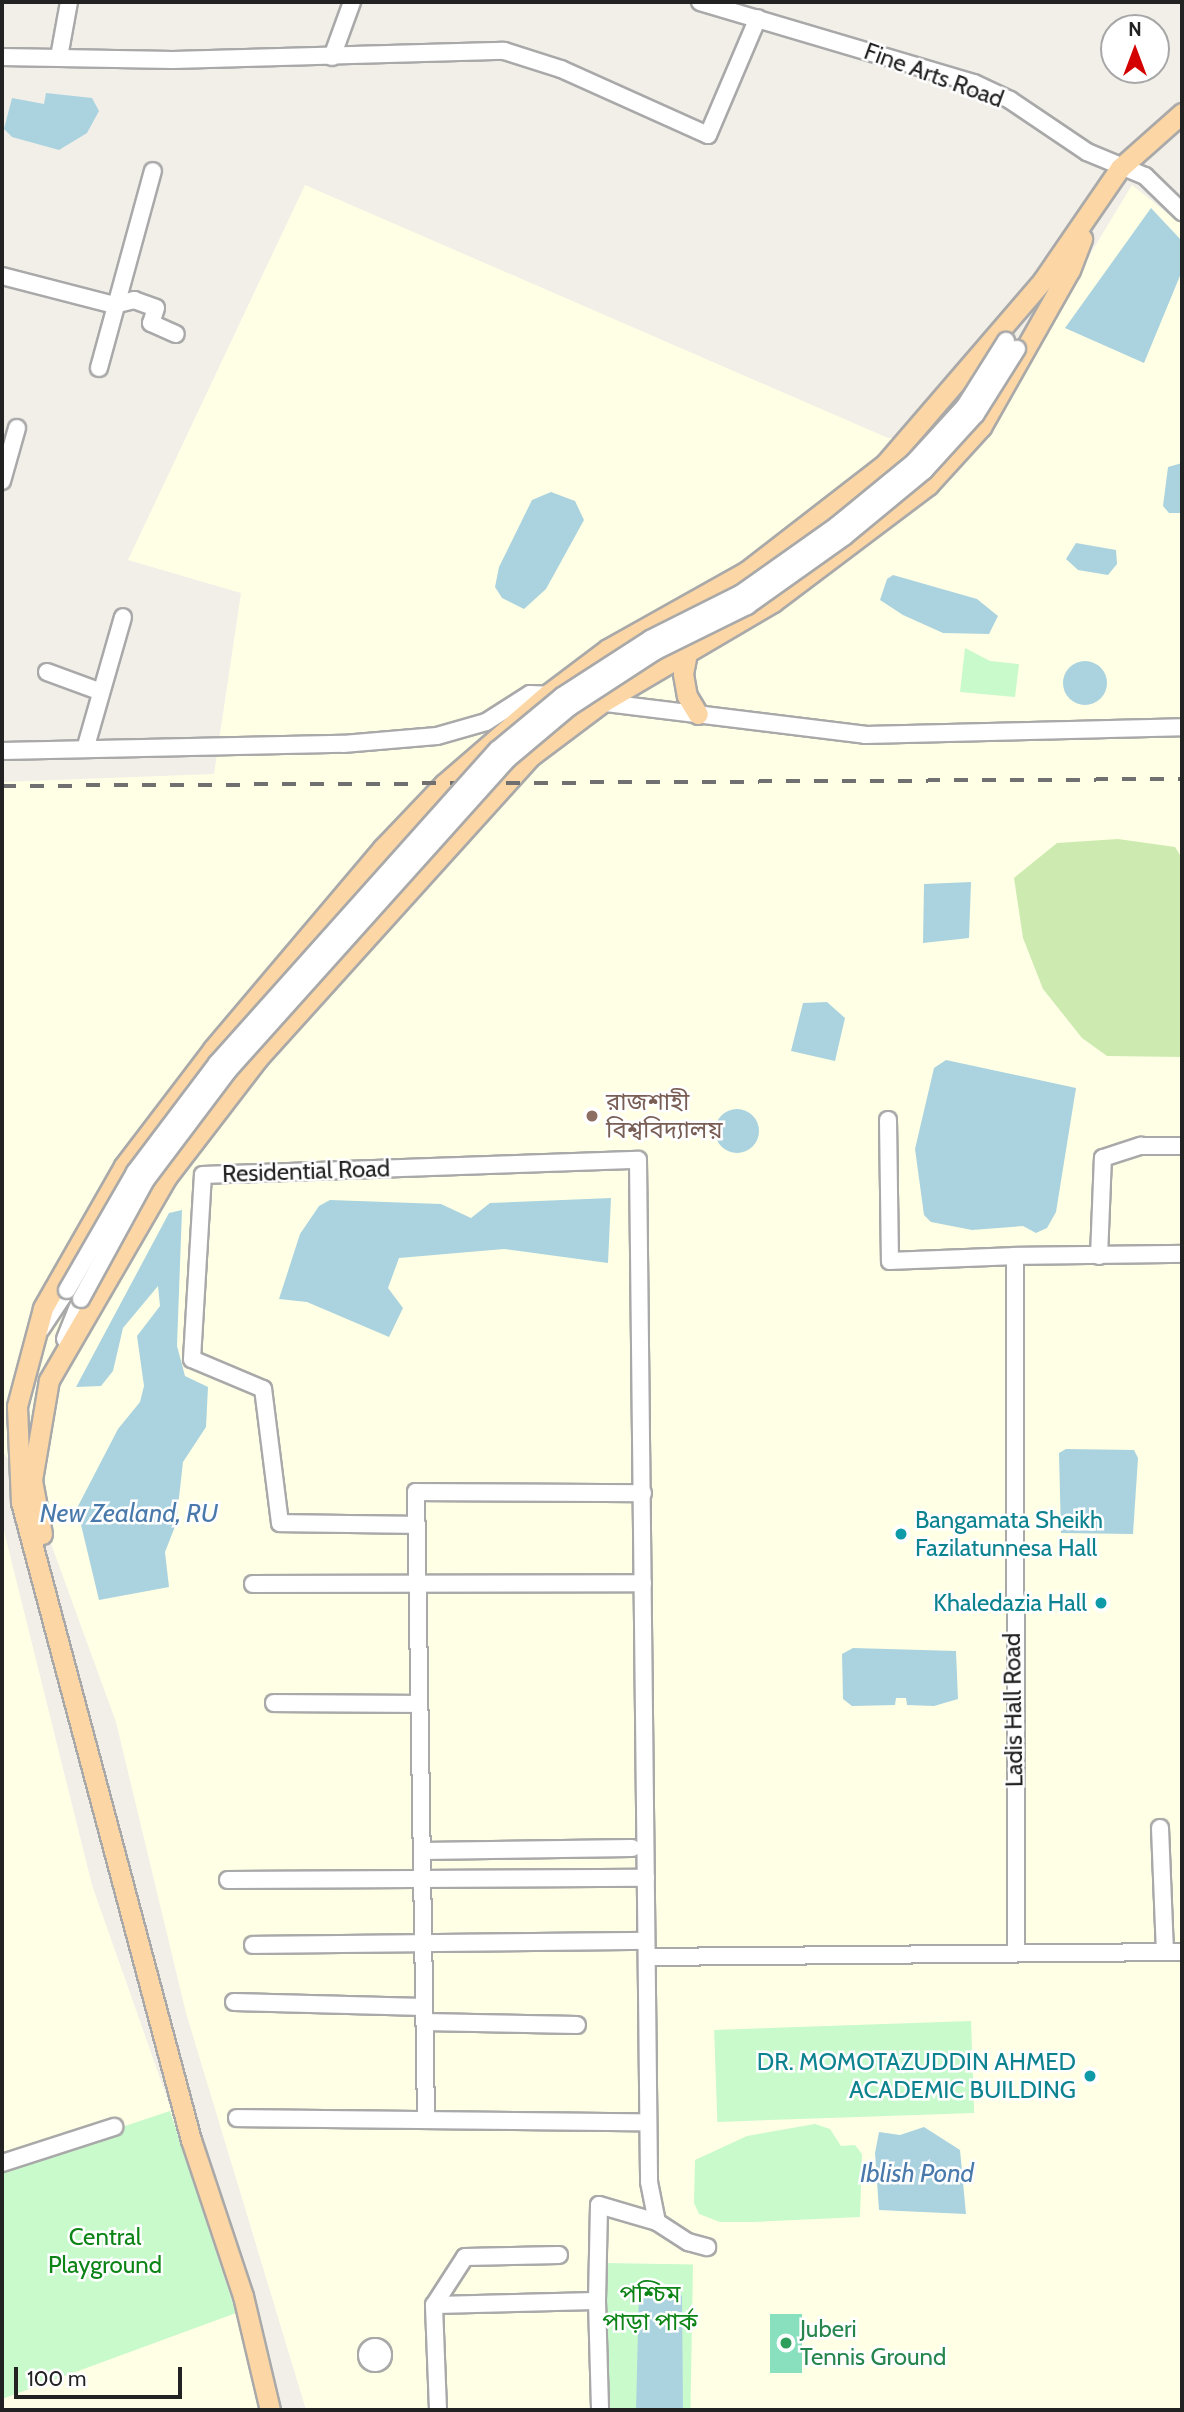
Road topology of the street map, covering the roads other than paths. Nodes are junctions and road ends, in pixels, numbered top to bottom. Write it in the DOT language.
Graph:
graph roads {
  1 [pos="69,2"];
  2 [pos="352,2"];
  3 [pos="700,2"];
  4 [pos="758,18"];
  5 [pos="2,57"];
  6 [pos="59,57"];
  7 [pos="332,57"];
  8 [pos="1182,113"];
  9 [pos="1120,168"];
  10 [pos="153,171"];
  11 [pos="1182,212"];
  12 [pos="1089,220"];
  13 [pos="2,276"];
  14 [pos="1026,301"];
  15 [pos="118,304"];
  16 [pos="1043,315"];
  17 [pos="176,334"];
  18 [pos="1012,345"];
  19 [pos="99,368"];
  20 [pos="17,428"];
  21 [pos="2,481"];
  22 [pos="122,617"];
  23 [pos="688,648"];
  24 [pos="47,672"];
  25 [pos="99,691"];
  26 [pos="548,694"];
  27 [pos="603,702"];
  28 [pos="698,713"];
  29 [pos="1182,727"];
  30 [pos="86,746"];
  31 [pos="2,751"];
  32 [pos="888,1119"];
  33 [pos="1182,1146"];
  34 [pos="1182,1254"];
  35 [pos="1015,1256"];
  36 [pos="1099,1256"];
  37 [pos="28,1349"];
  38 [pos="49,1380"];
  39 [pos="643,1493"];
  40 [pos="417,1525"];
  41 [pos="643,1583"];
  42 [pos="253,1584"];
  43 [pos="418,1584"];
  44 [pos="274,1703"];
  45 [pos="419,1704"];
  46 [pos="1160,1828"];
  47 [pos="632,1848"];
  48 [pos="422,1851"];
  49 [pos="646,1878"];
  50 [pos="422,1879"];
  51 [pos="228,1880"];
  52 [pos="423,1943"];
  53 [pos="253,1945"];
  54 [pos="647,1949"];
  55 [pos="1165,1952"];
  56 [pos="1182,1952"];
  57 [pos="1016,1953"];
  58 [pos="234,2002"];
  59 [pos="424,2015"];
  60 [pos="577,2025"];
  61 [pos="237,2118"];
  62 [pos="426,2119"];
  63 [pos="648,2122"];
  64 [pos="114,2126"];
  65 [pos="2,2163"];
  66 [pos="657,2222"];
  67 [pos="707,2246"];
  68 [pos="559,2255"];
  69 [pos="597,2301"];
  70 [pos="434,2305"];
  71 [pos="270,2410"];
  72 [pos="281,2410"];
  73 [pos="438,2410"];
  74 [pos="600,2410"];
  1 -- 6 [label="street"];
  2 -- 7 [label="street"];
  3 -- 4 [label="street, Fine Arts Road"];
  4 -- 7 [label="street"];
  4 -- 9 [label="street, Fine Arts Road"];
  5 -- 6 [label="street"];
  6 -- 7 [label="street"];
  8 -- 9 [label="main road"];
  9 -- 11 [label="street, Fine Arts Road"];
  9 -- 12 [label="main road"];
  10 -- 15 [label="street"];
  12 -- 14 [label="main road"];
  12 -- 16 [label="main road"];
  13 -- 15 [label="street"];
  14 -- 18 [label="street"];
  14 -- 26 [label="main road"];
  15 -- 17 [label="street"];
  15 -- 19 [label="street"];
  16 -- 18 [label="street"];
  16 -- 23 [label="main road"];
  18 -- 37 [label="street, bridge"];
  18 -- 38 [label="street, bridge"];
  20 -- 21 [label="street"];
  22 -- 25 [label="street"];
  23 -- 27 [label="main road"];
  23 -- 28 [label="main road"];
  24 -- 25 [label="street"];
  25 -- 30 [label="street"];
  26 -- 27 [label="street"];
  26 -- 30 [label="street"];
  26 -- 37 [label="main road"];
  27 -- 28 [label="street"];
  27 -- 38 [label="main road"];
  28 -- 29 [label="street"];
  30 -- 31 [label="street"];
  32 -- 35 [label="street"];
  33 -- 36 [label="street"];
  34 -- 36 [label="street"];
  35 -- 36 [label="street"];
  35 -- 57 [label="street, Ladis Hall Road"];
  37 -- 71 [label="main road"];
  38 -- 72 [label="main road"];
  39 -- 40 [label="street"];
  39 -- 40 [label="street, Residential Road"];
  39 -- 41 [label="street"];
  40 -- 43 [label="street"];
  41 -- 43 [label="street"];
  41 -- 49 [label="street"];
  42 -- 43 [label="street"];
  43 -- 45 [label="street"];
  44 -- 45 [label="street"];
  45 -- 48 [label="street"];
  46 -- 55 [label="street"];
  47 -- 48 [label="street"];
  48 -- 50 [label="street"];
  49 -- 50 [label="street"];
  49 -- 54 [label="street"];
  50 -- 51 [label="street"];
  50 -- 52 [label="street"];
  52 -- 53 [label="street"];
  52 -- 54 [label="street"];
  52 -- 59 [label="street"];
  54 -- 57 [label="street"];
  54 -- 63 [label="street"];
  55 -- 56 [label="street"];
  55 -- 57 [label="street"];
  58 -- 59 [label="street"];
  59 -- 60 [label="street"];
  59 -- 62 [label="street"];
  61 -- 62 [label="street"];
  62 -- 63 [label="street"];
  63 -- 66 [label="street"];
  64 -- 65 [label="street"];
  66 -- 67 [label="street"];
  66 -- 69 [label="street"];
  68 -- 70 [label="street"];
  69 -- 70 [label="street"];
  69 -- 74 [label="street"];
  70 -- 73 [label="street"];
}
